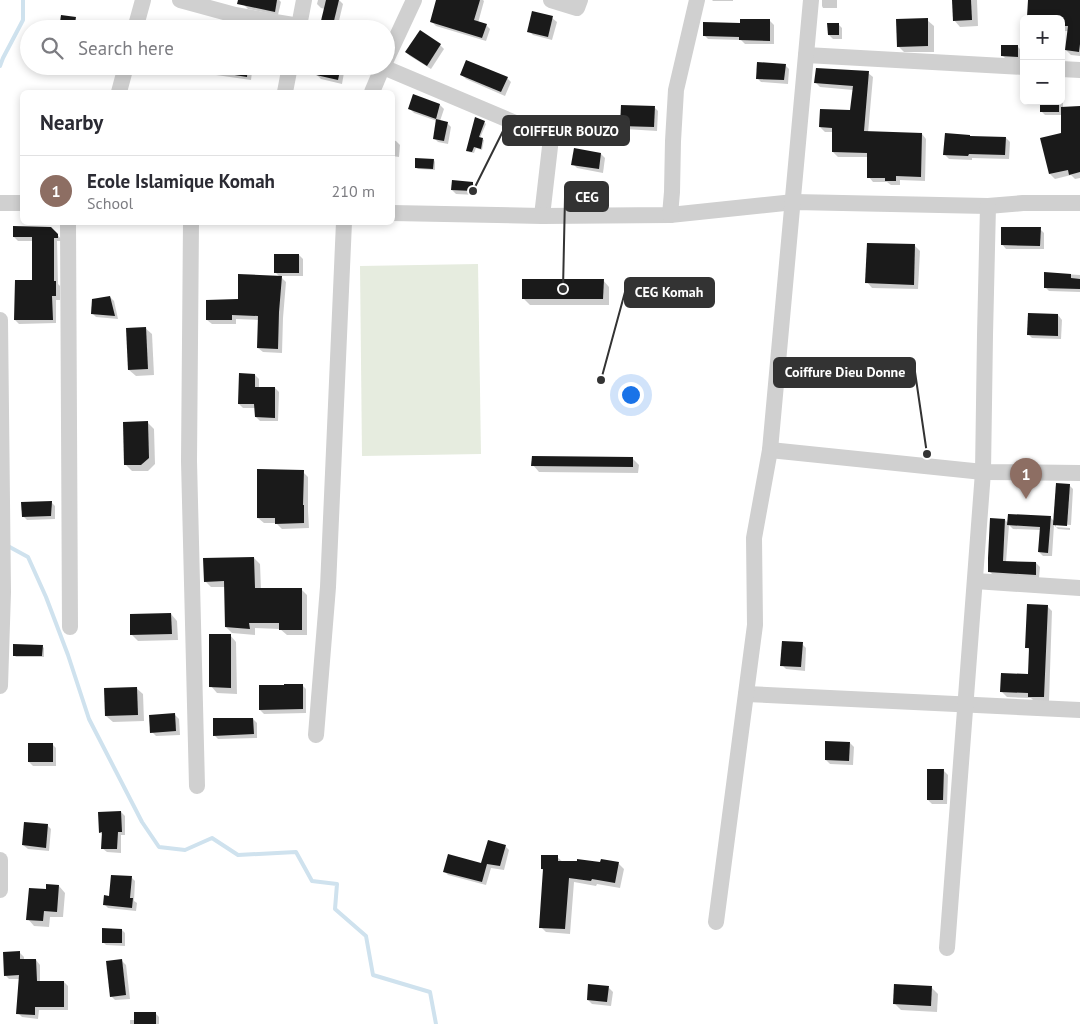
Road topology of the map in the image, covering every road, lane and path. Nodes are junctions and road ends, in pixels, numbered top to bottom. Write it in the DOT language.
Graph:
graph roads {
  1 [pos="143,0"];
  2 [pos="180,0"];
  3 [pos="304,0"];
  4 [pos="414,0"];
  5 [pos="551,0"];
  6 [pos="580,0"];
  7 [pos="697,0"];
  8 [pos="811,0"];
  9 [pos="138,20"];
  10 [pos="261,20"];
  11 [pos="300,20"];
  12 [pos="395,41"];
  13 [pos="806,55"];
  14 [pos="1020,67"];
  15 [pos="1065,69"];
  16 [pos="1080,70"];
  17 [pos="395,71"];
  18 [pos="124,75"];
  19 [pos="288,75"];
  20 [pos="379,75"];
  21 [pos="120,90"];
  22 [pos="285,90"];
  23 [pos="373,90"];
  24 [pos="794,202"];
  25 [pos="0,203"];
  26 [pos="20,203"];
  27 [pos="1080,203"];
  28 [pos="988,206"];
  29 [pos="395,213"];
  30 [pos="670,215"];
  31 [pos="542,216"];
  32 [pos="68,225"];
  33 [pos="191,225"];
  34 [pos="344,225"];
  35 [pos="0,320"];
  36 [pos="770,450"];
  37 [pos="984,472"];
  38 [pos="1080,473"];
  39 [pos="975,582"];
  40 [pos="1080,588"];
  41 [pos="70,627"];
  42 [pos="0,686"];
  43 [pos="746,694"];
  44 [pos="966,704"];
  45 [pos="1080,710"];
  46 [pos="316,735"];
  47 [pos="197,786"];
  48 [pos="0,860"];
  49 [pos="0,890"];
  50 [pos="716,922"];
  51 [pos="947,948"];
  1 -- 9 [label="street"];
  2 -- 10 [label="street"];
  3 -- 11 [label="street"];
  4 -- 12 [label="street"];
  5 -- 6 [label="street"];
  7 -- 30 [label="street"];
  8 -- 13 [label="street"];
  13 -- 14 [label="street"];
  13 -- 24 [label="street"];
  15 -- 16 [label="street"];
  17 -- 31 [label="street"];
  18 -- 21 [label="street"];
  19 -- 22 [label="street"];
  20 -- 23 [label="street"];
  24 -- 28 [label="street"];
  24 -- 30 [label="street"];
  24 -- 36 [label="street"];
  25 -- 26 [label="street"];
  27 -- 28 [label="street"];
  28 -- 37 [label="street"];
  29 -- 31 [label="street"];
  30 -- 31 [label="street"];
  32 -- 41 [label="street"];
  33 -- 47 [label="street"];
  34 -- 46 [label="street"];
  35 -- 42 [label="street"];
  36 -- 37 [label="street"];
  36 -- 43 [label="street"];
  37 -- 38 [label="street"];
  37 -- 39 [label="street"];
  39 -- 40 [label="street"];
  39 -- 44 [label="street"];
  43 -- 44 [label="street"];
  43 -- 50 [label="street"];
  44 -- 45 [label="street"];
  44 -- 51 [label="street"];
  48 -- 49 [label="street"];
}
